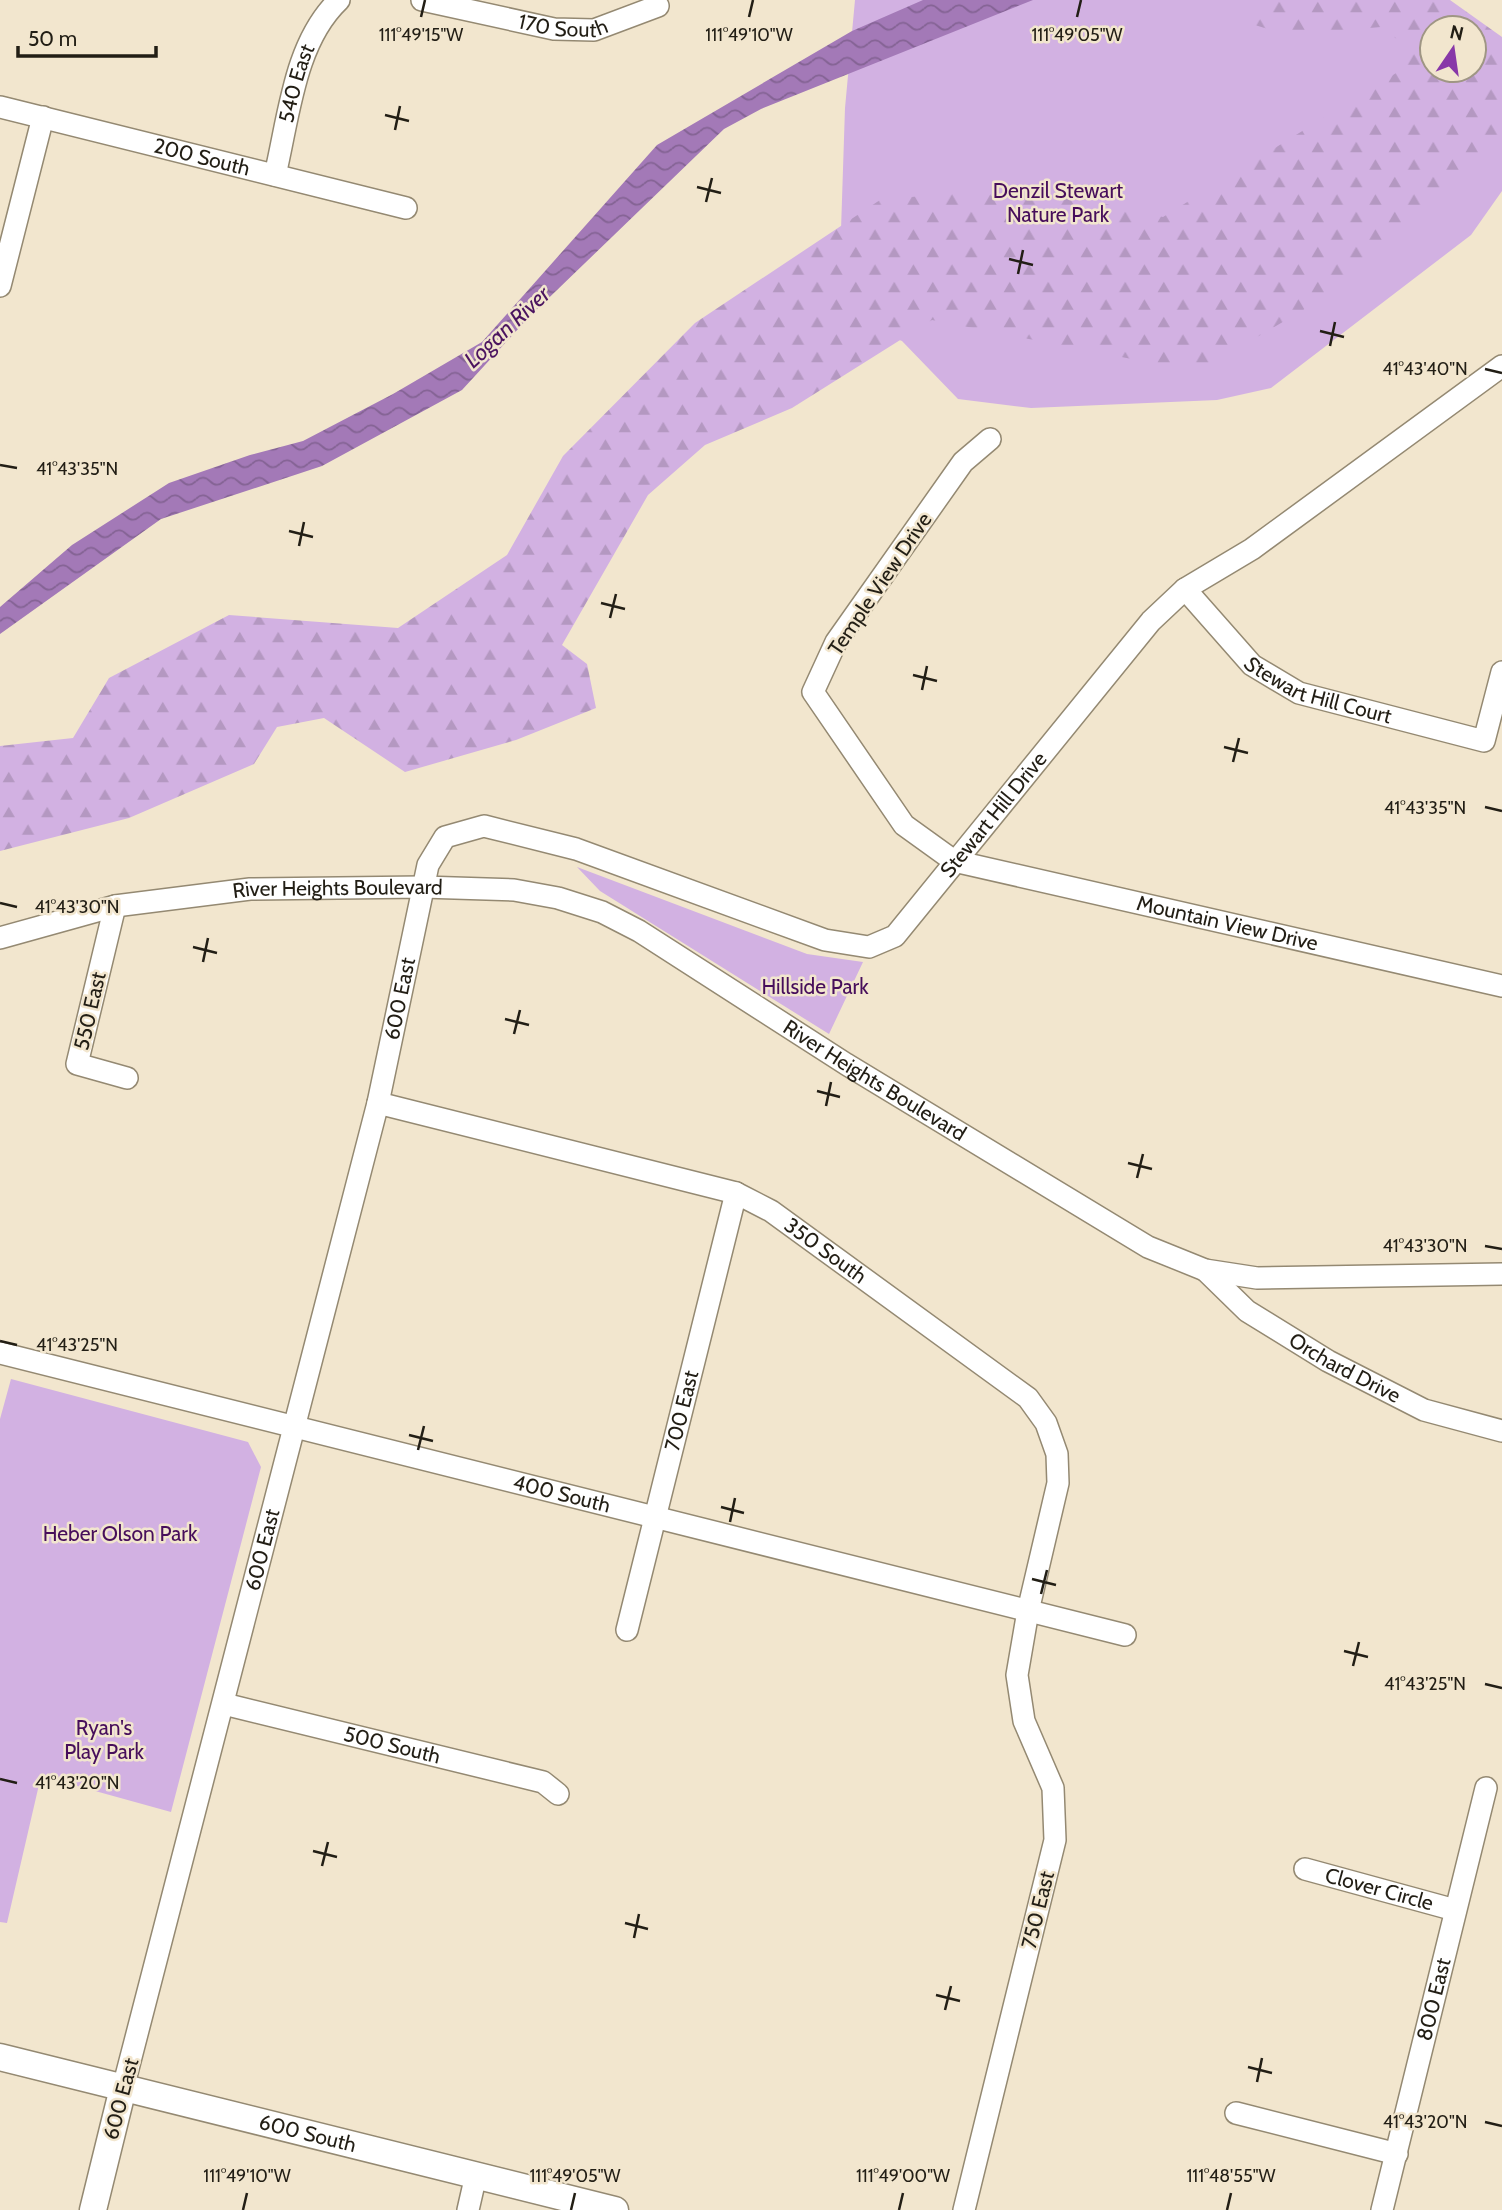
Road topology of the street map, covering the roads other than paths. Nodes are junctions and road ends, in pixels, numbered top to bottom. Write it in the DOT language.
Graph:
graph roads {
  1 [pos="338,0"];
  2 [pos="422,0"];
  3 [pos="485,6"];
  4 [pos="658,6"];
  5 [pos="0,107"];
  6 [pos="43,117"];
  7 [pos="275,175"];
  8 [pos="406,208"];
  9 [pos="0,286"];
  10 [pos="1502,366"];
  11 [pos="990,439"];
  12 [pos="1185,589"];
  13 [pos="1502,672"];
  14 [pos="954,861"];
  15 [pos="423,887"];
  16 [pos="115,906"];
  17 [pos="0,938"];
  18 [pos="1502,986"];
  19 [pos="127,1078"];
  20 [pos="378,1103"];
  21 [pos="736,1193"];
  22 [pos="1205,1270"];
  23 [pos="1502,1274"];
  24 [pos="0,1353"];
  25 [pos="296,1426"];
  26 [pos="1502,1431"];
  27 [pos="655,1517"];
  28 [pos="1028,1611"];
  29 [pos="627,1630"];
  30 [pos="1125,1635"];
  31 [pos="224,1704"];
  32 [pos="1486,1788"];
  33 [pos="558,1794"];
  34 [pos="1305,1869"];
  35 [pos="1455,1910"];
  36 [pos="0,2057"];
  37 [pos="122,2088"];
  38 [pos="1236,2113"];
  39 [pos="1397,2154"];
  40 [pos="476,2175"];
  41 [pos="93,2210"];
  42 [pos="467,2210"];
  43 [pos="615,2210"];
  44 [pos="964,2210"];
  45 [pos="1382,2210"];
  1 -- 7 [label="street, 540 East"];
  2 -- 3 [label="street, 170 South"];
  3 -- 4 [label="street, 170 South"];
  5 -- 6 [label="street, 200 South"];
  6 -- 7 [label="street, 200 South"];
  6 -- 9 [label="street"];
  7 -- 8 [label="street, 200 South"];
  10 -- 12 [label="street, Stewart Hill Drive"];
  11 -- 14 [label="street, Temple View Drive"];
  12 -- 13 [label="street, Stewart Hill Court"];
  12 -- 14 [label="street, Stewart Hill Drive"];
  14 -- 15 [label="street, Stewart Hill Drive"];
  14 -- 18 [label="street, Mountain View Drive"];
  15 -- 16 [label="street, River Heights Boulevard"];
  15 -- 20 [label="street, 600 East"];
  15 -- 22 [label="street, River Heights Boulevard"];
  16 -- 17 [label="street, River Heights Boulevard"];
  16 -- 19 [label="street, 550 East"];
  20 -- 21 [label="street, 350 South"];
  20 -- 25 [label="street, 600 East"];
  21 -- 27 [label="street, 700 East"];
  21 -- 28 [label="street, 350 South"];
  22 -- 23 [label="street, River Heights Boulevard"];
  22 -- 26 [label="street, Orchard Drive"];
  24 -- 25 [label="street, 400 South"];
  25 -- 27 [label="street, 400 South"];
  25 -- 31 [label="street, 600 East"];
  27 -- 28 [label="street, 400 South"];
  27 -- 29 [label="street, 700 East"];
  28 -- 30 [label="street, 400 South"];
  28 -- 44 [label="street, 750 East"];
  31 -- 33 [label="street, 500 South"];
  31 -- 37 [label="street, 600 East"];
  32 -- 35 [label="street, 800 East"];
  34 -- 35 [label="street, Clover Circle"];
  35 -- 39 [label="street, 800 East"];
  36 -- 37 [label="street, 600 South"];
  37 -- 40 [label="street, 600 South"];
  37 -- 41 [label="street, 600 East"];
  38 -- 39 [label="street"];
  39 -- 45 [label="street, 800 East"];
  40 -- 42 [label="street"];
  40 -- 43 [label="street, 600 South"];
}
